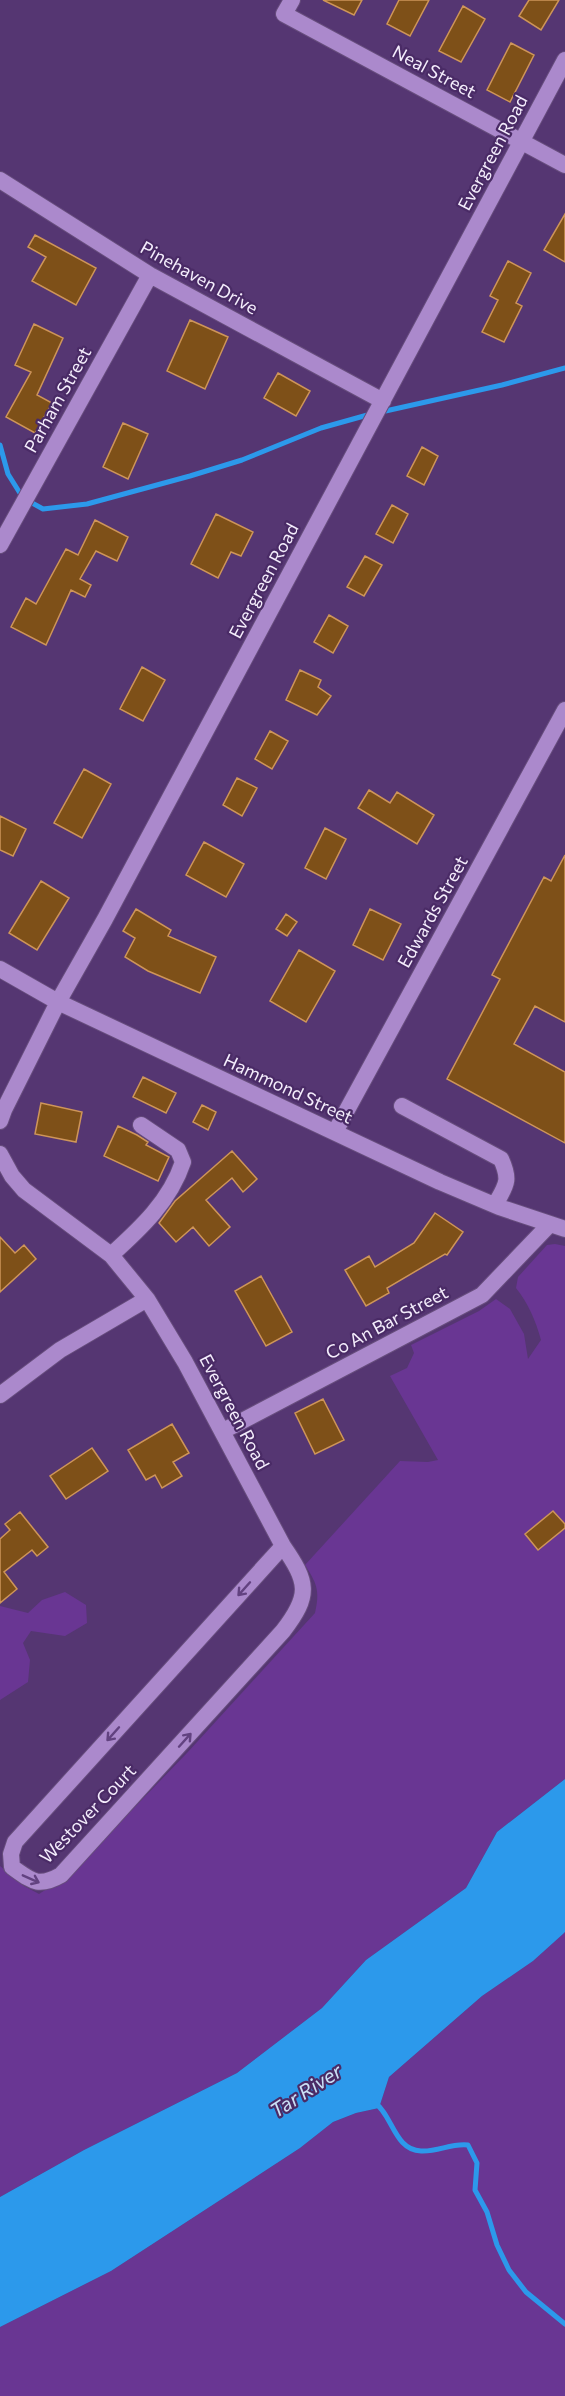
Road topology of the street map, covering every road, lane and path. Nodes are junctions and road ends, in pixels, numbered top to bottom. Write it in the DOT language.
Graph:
graph roads {
  1 [pos="288,7"];
  2 [pos="565,60"];
  3 [pos="522,141"];
  4 [pos="565,165"];
  5 [pos="0,180"];
  6 [pos="150,275"];
  7 [pos="383,401"];
  8 [pos="0,545"];
  9 [pos="565,711"];
  10 [pos="0,969"];
  11 [pos="58,1002"];
  12 [pos="402,1106"];
  13 [pos="0,1122"];
  14 [pos="141,1125"];
  15 [pos="335,1132"];
  16 [pos="0,1154"];
  17 [pos="495,1205"];
  18 [pos="557,1227"];
  19 [pos="111,1255"];
  20 [pos="147,1299"];
  21 [pos="0,1395"];
  22 [pos="223,1431"];
  23 [pos="283,1546"];
  1 -- 3 [label="street, Neal Street"];
  2 -- 3 [label="street, Evergreen Road"];
  3 -- 4 [label="street, Neal Street"];
  3 -- 7 [label="street, Evergreen Road"];
  5 -- 6 [label="street, Pinehaven Drive"];
  6 -- 7 [label="street, Pinehaven Drive"];
  6 -- 8 [label="street, Parham Street"];
  7 -- 11 [label="street, Evergreen Road"];
  9 -- 15 [label="street, Edwards Street"];
  10 -- 11 [label="street, Hammond Street"];
  11 -- 13 [label="street, Evergreen Road"];
  11 -- 15 [label="street, Hammond Street"];
  12 -- 17 [label="street"];
  14 -- 19 [label="street"];
  15 -- 17 [label="street, Hammond Street"];
  16 -- 19 [label="street, Evergreen Road"];
  17 -- 18 [label="street, Hammond Street"];
  18 -- 22 [label="street, Co An Bar Street"];
  19 -- 20 [label="street, Evergreen Road"];
  20 -- 21 [label="street"];
  20 -- 22 [label="street, Evergreen Road"];
  22 -- 23 [label="street, Evergreen Road"];
  23 -- 23 [label="street, Westover Court, one-way"];
}
